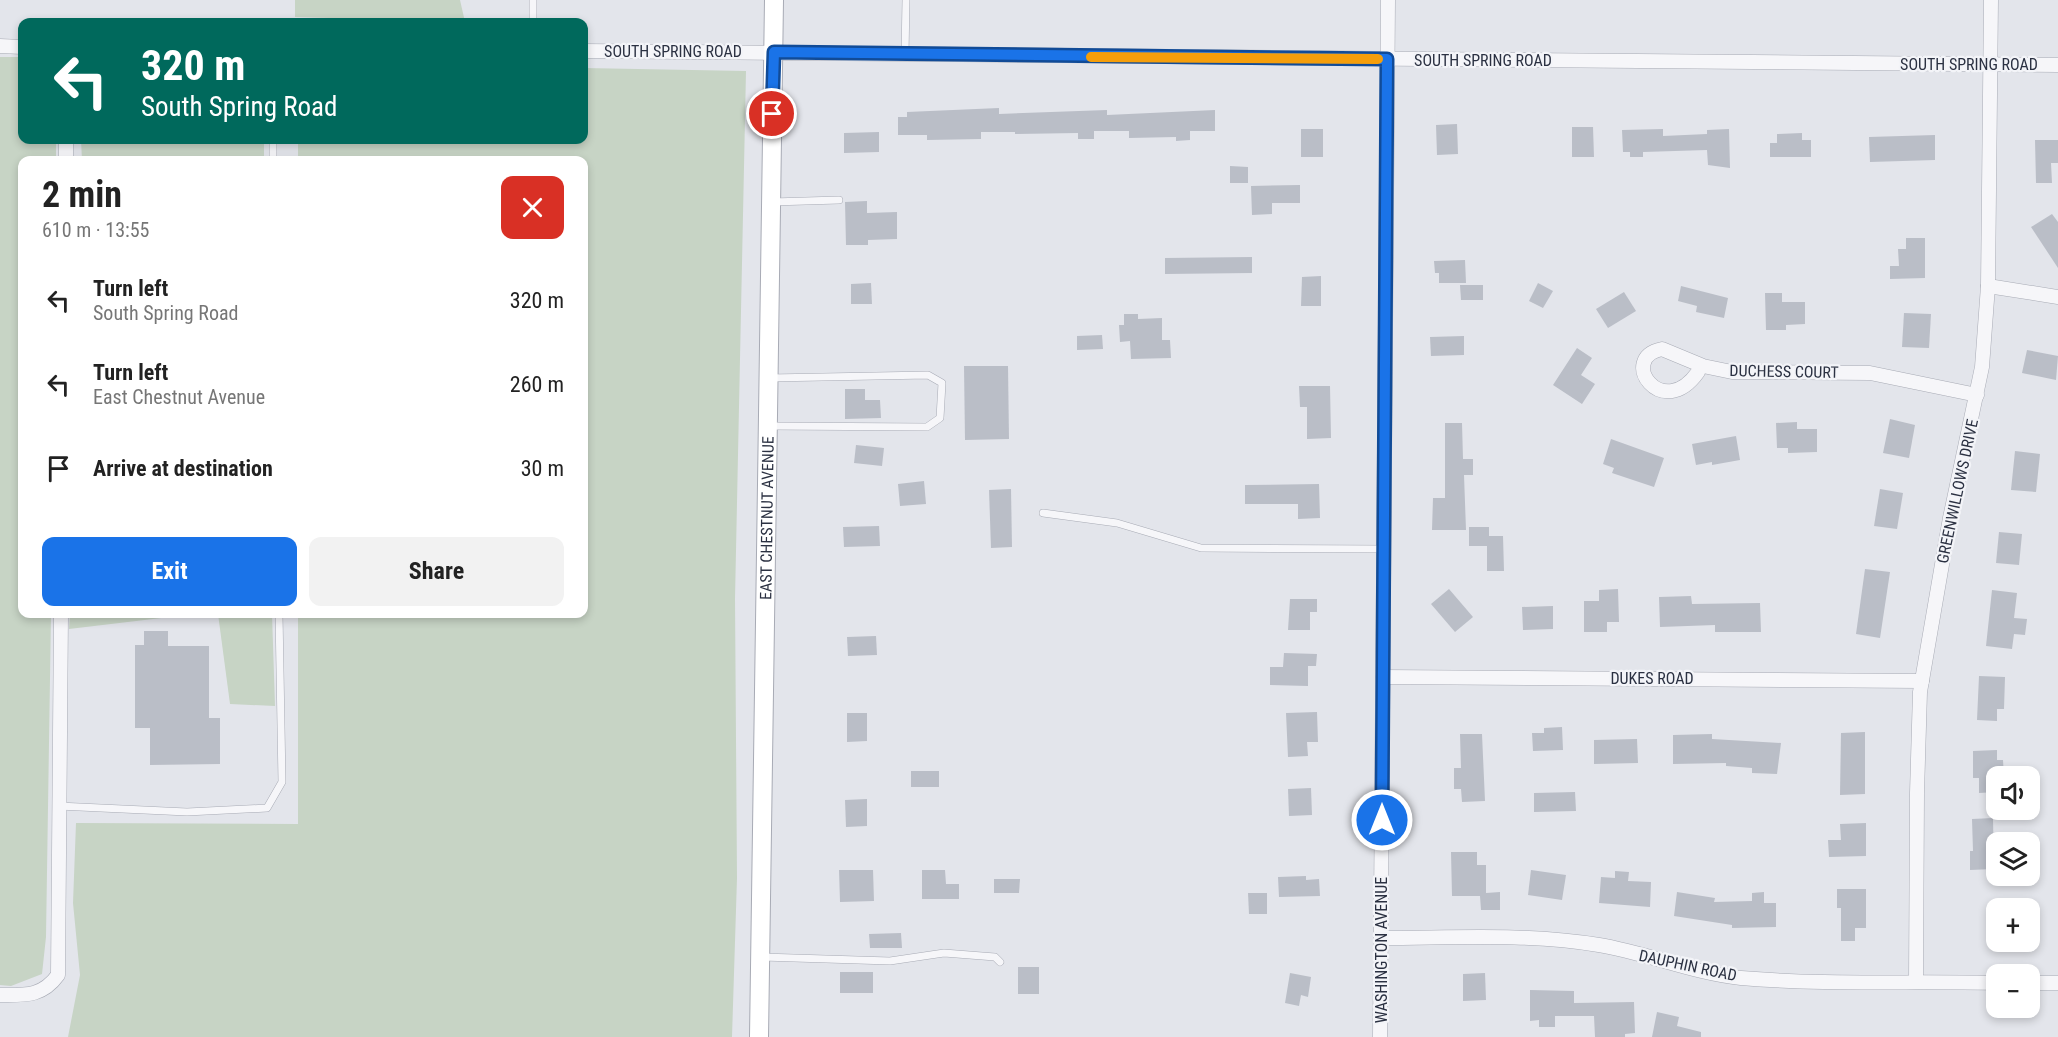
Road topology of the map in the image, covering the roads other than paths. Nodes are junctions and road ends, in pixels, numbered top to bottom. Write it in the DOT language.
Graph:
graph roads {
  1 [pos="533,0"];
  2 [pos="774,0"];
  3 [pos="906,0"];
  4 [pos="1388,0"];
  5 [pos="1991,0"];
  6 [pos="533,18"];
  7 [pos="0,46"];
  8 [pos="18,46"];
  9 [pos="588,51"];
  10 [pos="774,52"];
  11 [pos="905,55"];
  12 [pos="1387,59"];
  13 [pos="1990,64"];
  14 [pos="2058,65"];
  15 [pos="839,200"];
  16 [pos="770,202"];
  17 [pos="1988,286"];
  18 [pos="2058,297"];
  19 [pos="1698,372"];
  20 [pos="770,378"];
  21 [pos="1977,395"];
  22 [pos="769,426"];
  23 [pos="1043,513"];
  24 [pos="1383,549"];
  25 [pos="61,618"];
  26 [pos="279,618"];
  27 [pos="1383,677"];
  28 [pos="1922,681"];
  29 [pos="58,806"];
  30 [pos="1381,938"];
  31 [pos="760,957"];
  32 [pos="1000,962"];
  33 [pos="1916,981"];
  34 [pos="1986,983"];
  35 [pos="2040,983"];
  36 [pos="2058,983"];
  37 [pos="0,995"];
  38 [pos="759,1037"];
  39 [pos="1380,1037"];
  1 -- 6 [label="lane"];
  2 -- 10 [label="street, EAST CHESTNUT AVENUE"];
  3 -- 11 [label="lane"];
  4 -- 12 [label="street, WASHINGTON AVENUE"];
  5 -- 13 [label="street, GREENWILLOWS DRIVE"];
  7 -- 8 [label="street"];
  9 -- 10 [label="street, SOUTH SPRING ROAD"];
  10 -- 11 [label="street, SOUTH SPRING ROAD"];
  10 -- 16 [label="street, EAST CHESTNUT AVENUE"];
  11 -- 12 [label="street, SOUTH SPRING ROAD"];
  12 -- 13 [label="street, SOUTH SPRING ROAD"];
  12 -- 24 [label="street, WASHINGTON AVENUE"];
  13 -- 14 [label="street, SOUTH SPRING ROAD"];
  13 -- 17 [label="street, GREENWILLOWS DRIVE"];
  15 -- 16 [label="lane"];
  16 -- 20 [label="street, EAST CHESTNUT AVENUE"];
  17 -- 18 [label="street"];
  17 -- 21 [label="street, GREENWILLOWS DRIVE"];
  19 -- 21 [label="street, DUCHESS COURT"];
  20 -- 22 [label="street, EAST CHESTNUT AVENUE"];
  20 -- 22 [label="lane"];
  21 -- 28 [label="street, GREENWILLOWS DRIVE"];
  22 -- 31 [label="street, EAST CHESTNUT AVENUE"];
  23 -- 24 [label="lane"];
  24 -- 27 [label="street, WASHINGTON AVENUE"];
  25 -- 29 [label="street"];
  26 -- 29 [label="lane"];
  27 -- 28 [label="street, DUKES ROAD"];
  27 -- 30 [label="street, WASHINGTON AVENUE"];
  28 -- 33 [label="street, GREENWILLOWS DRIVE"];
  29 -- 37 [label="street"];
  30 -- 33 [label="street, DAUPHIN ROAD"];
  30 -- 39 [label="street, WASHINGTON AVENUE"];
  31 -- 32 [label="lane"];
  31 -- 38 [label="street, EAST CHESTNUT AVENUE"];
  33 -- 34 [label="street, DAUPHIN ROAD"];
  35 -- 36 [label="street"];
}
